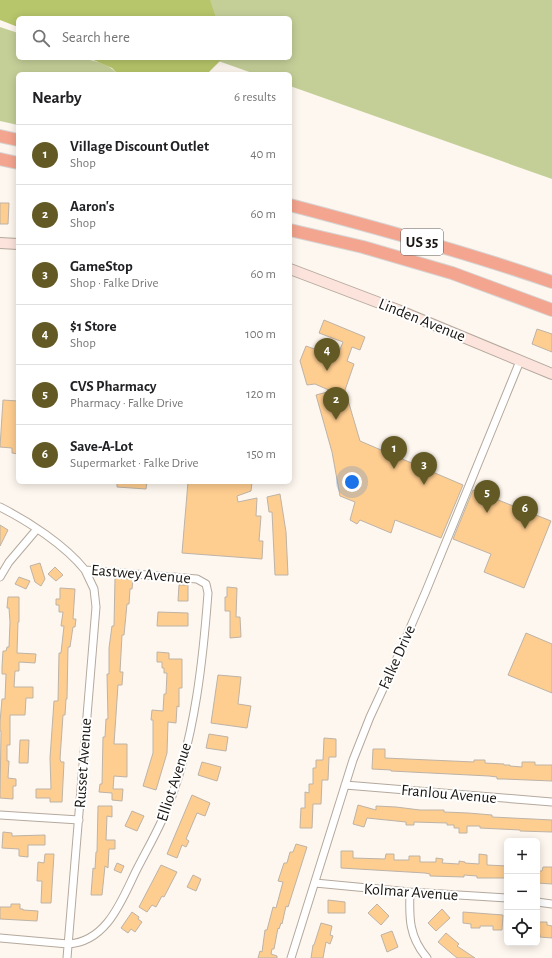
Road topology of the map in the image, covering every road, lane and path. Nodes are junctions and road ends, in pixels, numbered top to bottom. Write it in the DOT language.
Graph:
graph roads {
  1 [pos="0,136"];
  2 [pos="16,140"];
  3 [pos="0,159"];
  4 [pos="16,163"];
  5 [pos="292,206"];
  6 [pos="292,230"];
  7 [pos="0,243"];
  8 [pos="16,244"];
  9 [pos="292,270"];
  10 [pos="552,281"];
  11 [pos="552,310"];
  12 [pos="520,361"];
  13 [pos="552,374"];
  14 [pos="0,507"];
  15 [pos="38,529"];
  16 [pos="85,570"];
  17 [pos="0,577"];
  18 [pos="206,584"];
  19 [pos="345,785"];
  20 [pos="552,802"];
  21 [pos="0,815"];
  22 [pos="79,820"];
  23 [pos="314,883"];
  24 [pos="410,892"];
  25 [pos="504,898"];
  26 [pos="540,902"];
  27 [pos="552,904"];
  28 [pos="0,938"];
  29 [pos="68,944"];
  30 [pos="67,958"];
  31 [pos="291,958"];
  32 [pos="427,958"];
  1 -- 2 [label="highway"];
  3 -- 4 [label="highway"];
  5 -- 10 [label="highway, US 35"];
  6 -- 11 [label="highway, US 35"];
  7 -- 8 [label="main road"];
  9 -- 12 [label="main road, Linden Avenue"];
  12 -- 13 [label="main road, Linden Avenue"];
  12 -- 19 [label="street, Falke Drive"];
  14 -- 15 [label="street, Eastwey Avenue"];
  15 -- 16 [label="street, Eastwey Avenue"];
  15 -- 17 [label="street"];
  16 -- 18 [label="street, Eastwey Avenue"];
  16 -- 22 [label="street, Russet Avenue"];
  18 -- 29 [label="street, Elliot Avenue"];
  19 -- 20 [label="street, Franlou Avenue"];
  19 -- 23 [label="street, Falke Drive"];
  21 -- 22 [label="street"];
  22 -- 29 [label="street, Russet Avenue"];
  23 -- 24 [label="street, Kolmar Avenue"];
  23 -- 31 [label="street, Falke Drive"];
  24 -- 25 [label="street, Kolmar Avenue"];
  24 -- 32 [label="street"];
  26 -- 27 [label="street"];
  28 -- 29 [label="street, Elliot Avenue"];
  29 -- 30 [label="street, Russet Avenue"];
}
